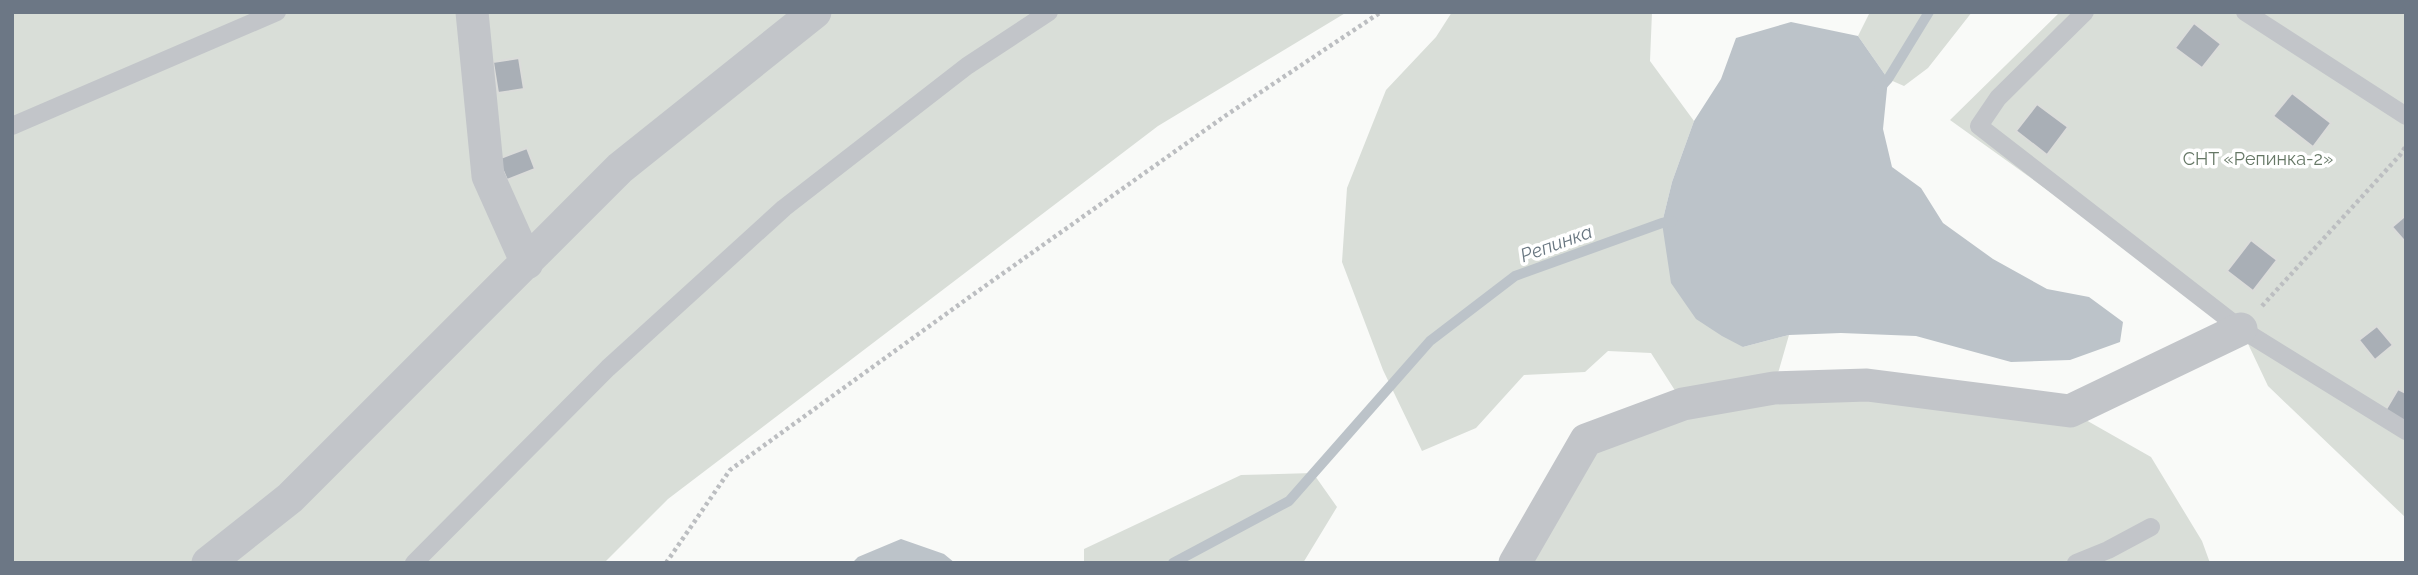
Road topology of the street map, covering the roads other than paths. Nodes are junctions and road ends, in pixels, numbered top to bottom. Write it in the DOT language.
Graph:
graph roads {
  1 [pos="277,12"];
  2 [pos="472,12"];
  3 [pos="815,12"];
  4 [pos="1049,12"];
  5 [pos="2085,12"];
  6 [pos="2245,12"];
  7 [pos="2406,116"];
  8 [pos="12,126"];
  9 [pos="527,263"];
  10 [pos="2241,329"];
  11 [pos="2406,431"];
  12 [pos="2151,527"];
  13 [pos="208,563"];
  14 [pos="414,563"];
  15 [pos="1515,563"];
  16 [pos="2076,563"];
  1 -- 8 [label="lane"];
  2 -- 9 [label="street"];
  3 -- 9 [label="street"];
  4 -- 14 [label="lane"];
  5 -- 10 [label="lane"];
  6 -- 7 [label="lane"];
  9 -- 13 [label="street"];
  10 -- 11 [label="lane"];
  10 -- 15 [label="street"];
  12 -- 16 [label="lane"];
}
